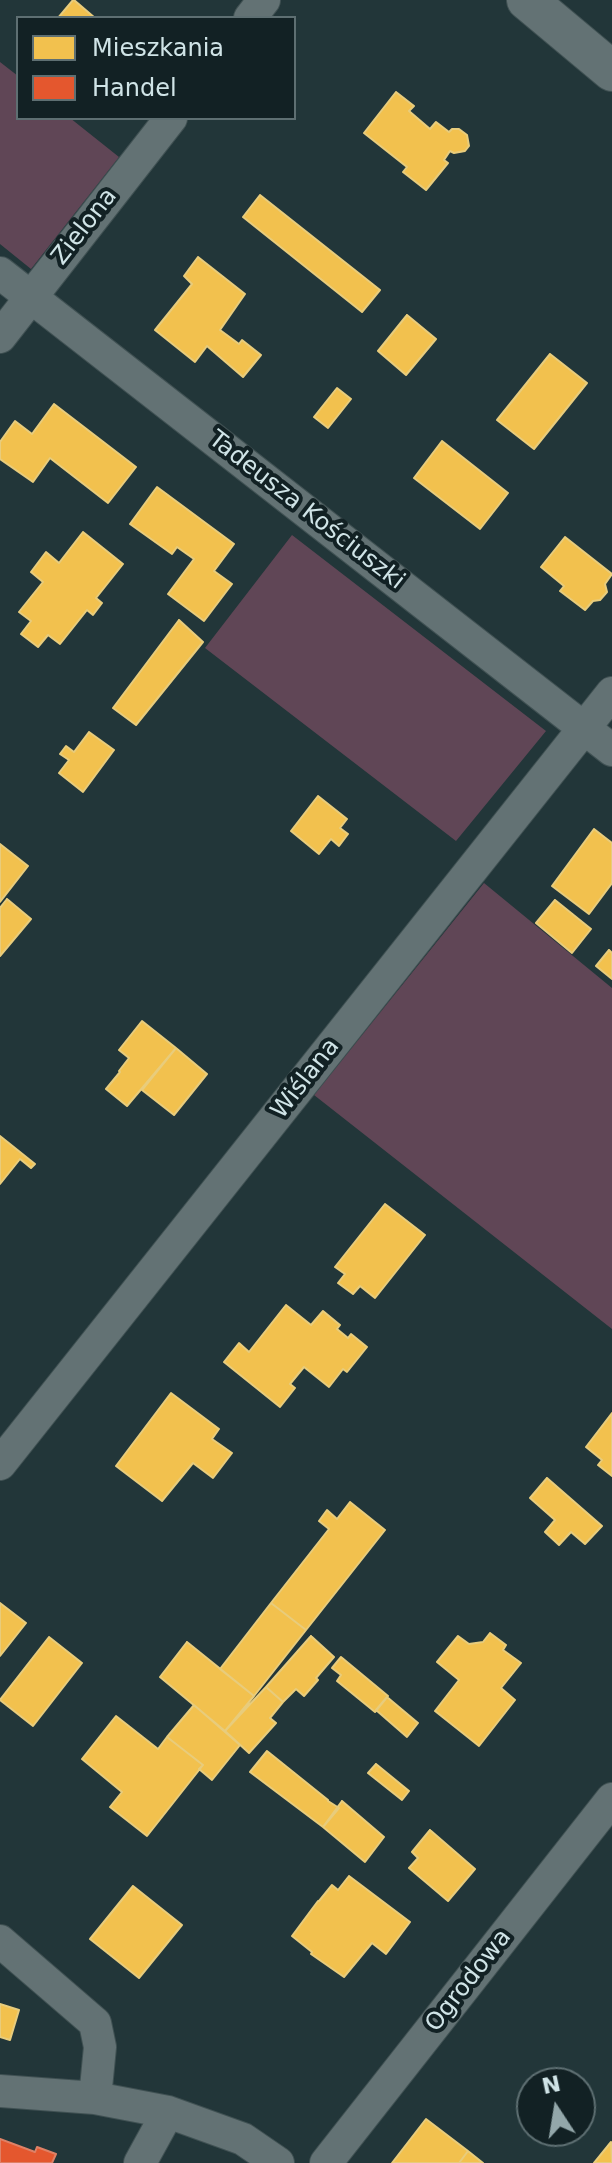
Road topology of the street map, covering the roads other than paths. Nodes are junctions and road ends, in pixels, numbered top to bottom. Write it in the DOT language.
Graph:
graph roads {
  1 [pos="264,0"];
  2 [pos="527,0"];
  3 [pos="252,16"];
  4 [pos="612,71"];
  5 [pos="169,120"];
  6 [pos="0,273"];
  7 [pos="31,297"];
  8 [pos="0,337"];
  9 [pos="612,693"];
  10 [pos="585,728"];
  11 [pos="612,750"];
  12 [pos="0,1464"];
  13 [pos="612,1799"];
  14 [pos="0,1941"];
  15 [pos="0,2091"];
  16 [pos="95,2098"];
  17 [pos="168,2112"];
  18 [pos="140,2163"];
  19 [pos="278,2163"];
  20 [pos="326,2163"];
  1 -- 3 [label="street"];
  2 -- 4 [label="street"];
  5 -- 7 [label="street, Zielona"];
  6 -- 7 [label="street, Tadeusza Kościuszki"];
  7 -- 8 [label="street, Zielona"];
  7 -- 10 [label="street, Tadeusza Kościuszki"];
  9 -- 10 [label="street, Wiślana"];
  10 -- 11 [label="street, Tadeusza Kościuszki"];
  10 -- 12 [label="street, Wiślana"];
  13 -- 20 [label="street, Ogrodowa"];
  14 -- 16 [label="street"];
  15 -- 16 [label="street"];
  16 -- 17 [label="street"];
  17 -- 18 [label="street"];
  17 -- 19 [label="street"];
}
